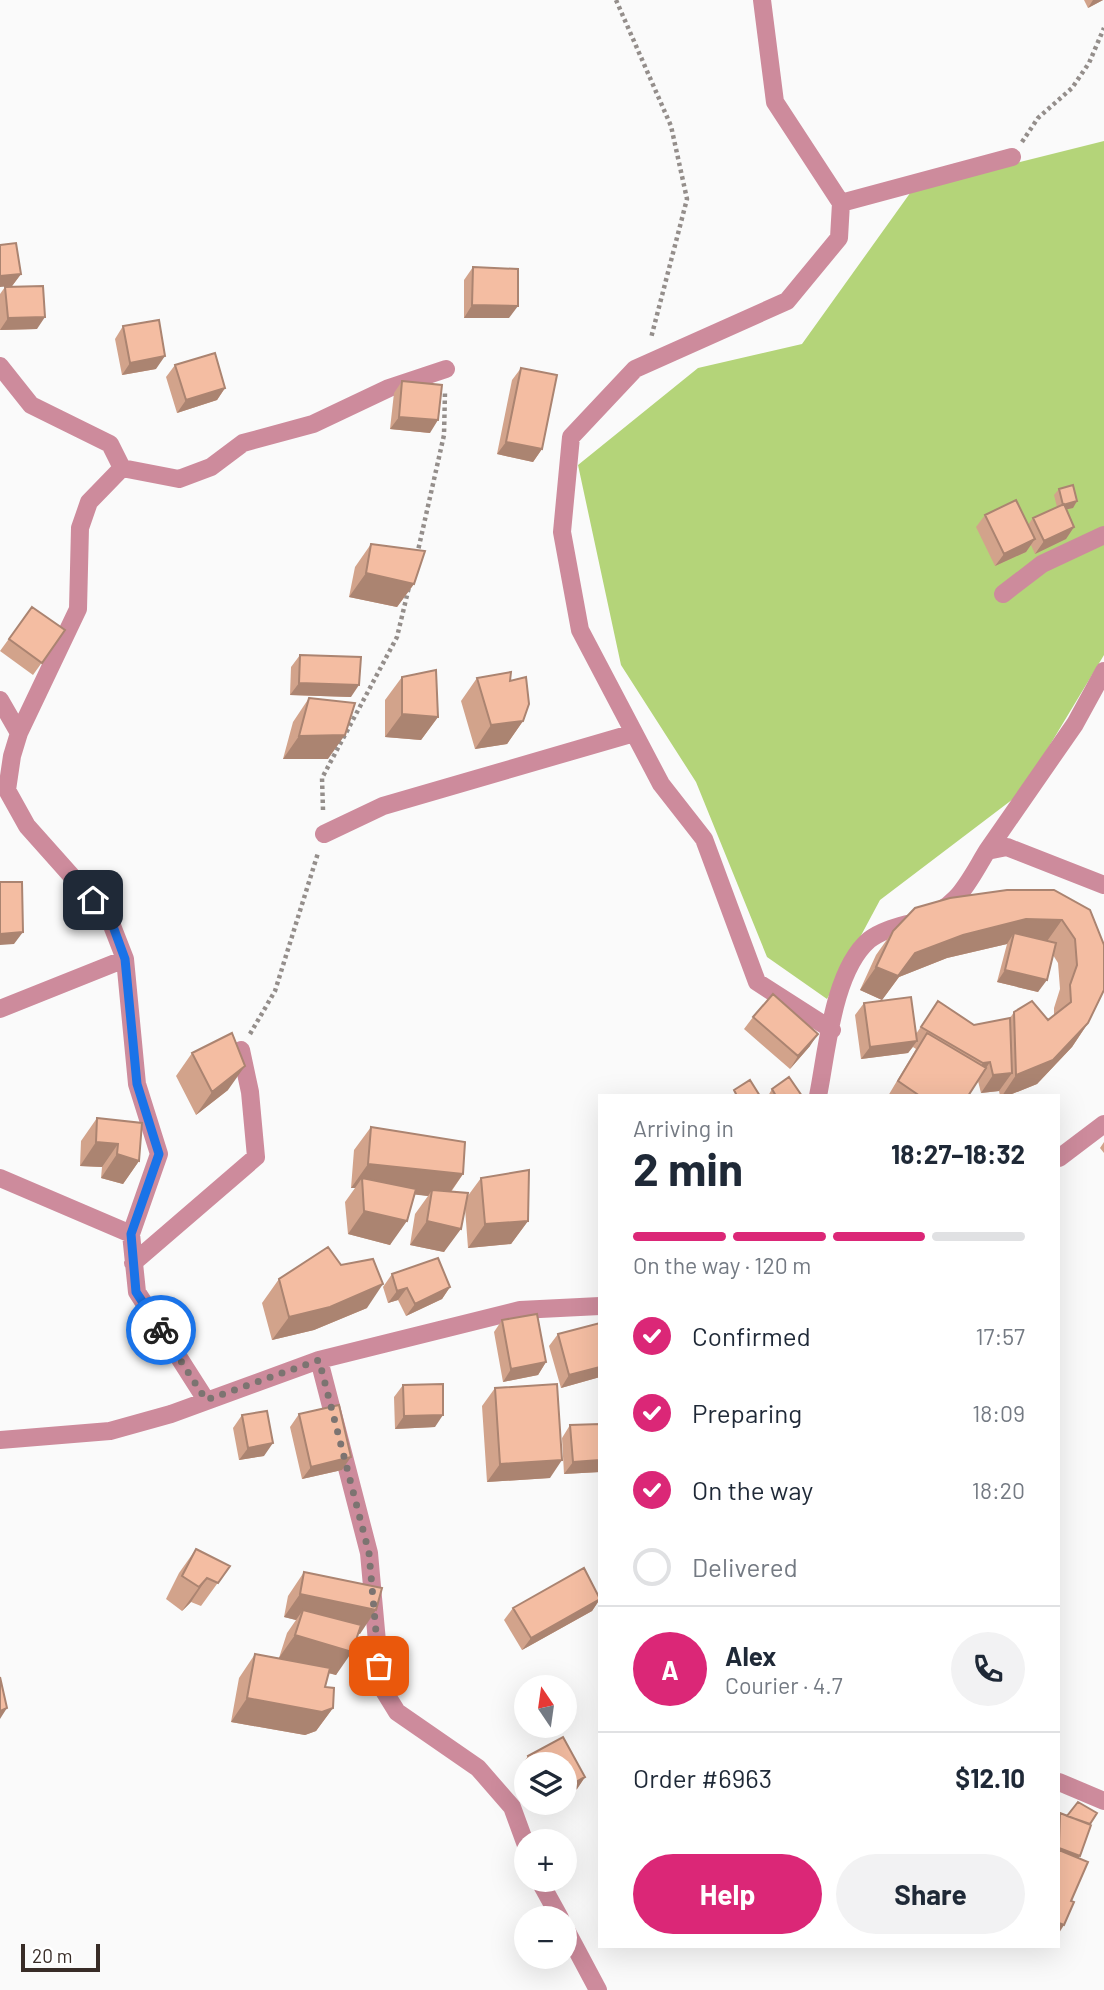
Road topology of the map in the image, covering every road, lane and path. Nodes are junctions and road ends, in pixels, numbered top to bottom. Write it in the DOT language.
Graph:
graph roads {
  1 [pos="615,0"];
  2 [pos="762,0"];
  3 [pos="1104,28"];
  4 [pos="1012,157"];
  5 [pos="841,203"];
  6 [pos="643,365"];
  7 [pos="0,366"];
  8 [pos="446,369"];
  9 [pos="122,468"];
  10 [pos="1104,535"];
  11 [pos="415,565"];
  12 [pos="412,577"];
  13 [pos="1003,594"];
  14 [pos="1104,671"];
  15 [pos="0,700"];
  16 [pos="19,733"];
  17 [pos="634,733"];
  18 [pos="324,834"];
  19 [pos="987,851"];
  20 [pos="1104,885"];
  21 [pos="125,959"];
  22 [pos="0,1009"];
  23 [pos="832,1030"];
  24 [pos="241,1050"];
  25 [pos="818,1094"];
  26 [pos="1104,1124"];
  27 [pos="1060,1157"];
  28 [pos="0,1178"];
  29 [pos="131,1234"];
  30 [pos="133,1263"];
  31 [pos="598,1306"];
  32 [pos="319,1360"];
  33 [pos="206,1400"];
  34 [pos="0,1440"];
  35 [pos="1060,1782"];
  36 [pos="1104,1801"];
  37 [pos="520,1829"];
  38 [pos="577,1951"];
  39 [pos="598,1990"];
  1 -- 6 [label="path"];
  2 -- 5 [label="street"];
  3 -- 4 [label="path"];
  4 -- 5 [label="street"];
  5 -- 6 [label="street"];
  6 -- 17 [label="street"];
  7 -- 9 [label="street"];
  8 -- 9 [label="street"];
  8 -- 11 [label="path"];
  9 -- 16 [label="street"];
  10 -- 13 [label="street"];
  12 -- 18 [label="path"];
  14 -- 19 [label="street"];
  15 -- 16 [label="street"];
  16 -- 21 [label="street"];
  17 -- 18 [label="street"];
  17 -- 23 [label="street"];
  18 -- 24 [label="path"];
  19 -- 20 [label="street"];
  19 -- 23 [label="street"];
  21 -- 22 [label="street"];
  21 -- 29 [label="street"];
  23 -- 25 [label="street"];
  24 -- 30 [label="street"];
  26 -- 27 [label="street"];
  28 -- 29 [label="street"];
  29 -- 30 [label="street"];
  30 -- 33 [label="street"];
  31 -- 32 [label="street"];
  32 -- 33 [label="street"];
  32 -- 37 [label="street"];
  33 -- 34 [label="street"];
  35 -- 36 [label="street"];
  38 -- 39 [label="street"];
}
